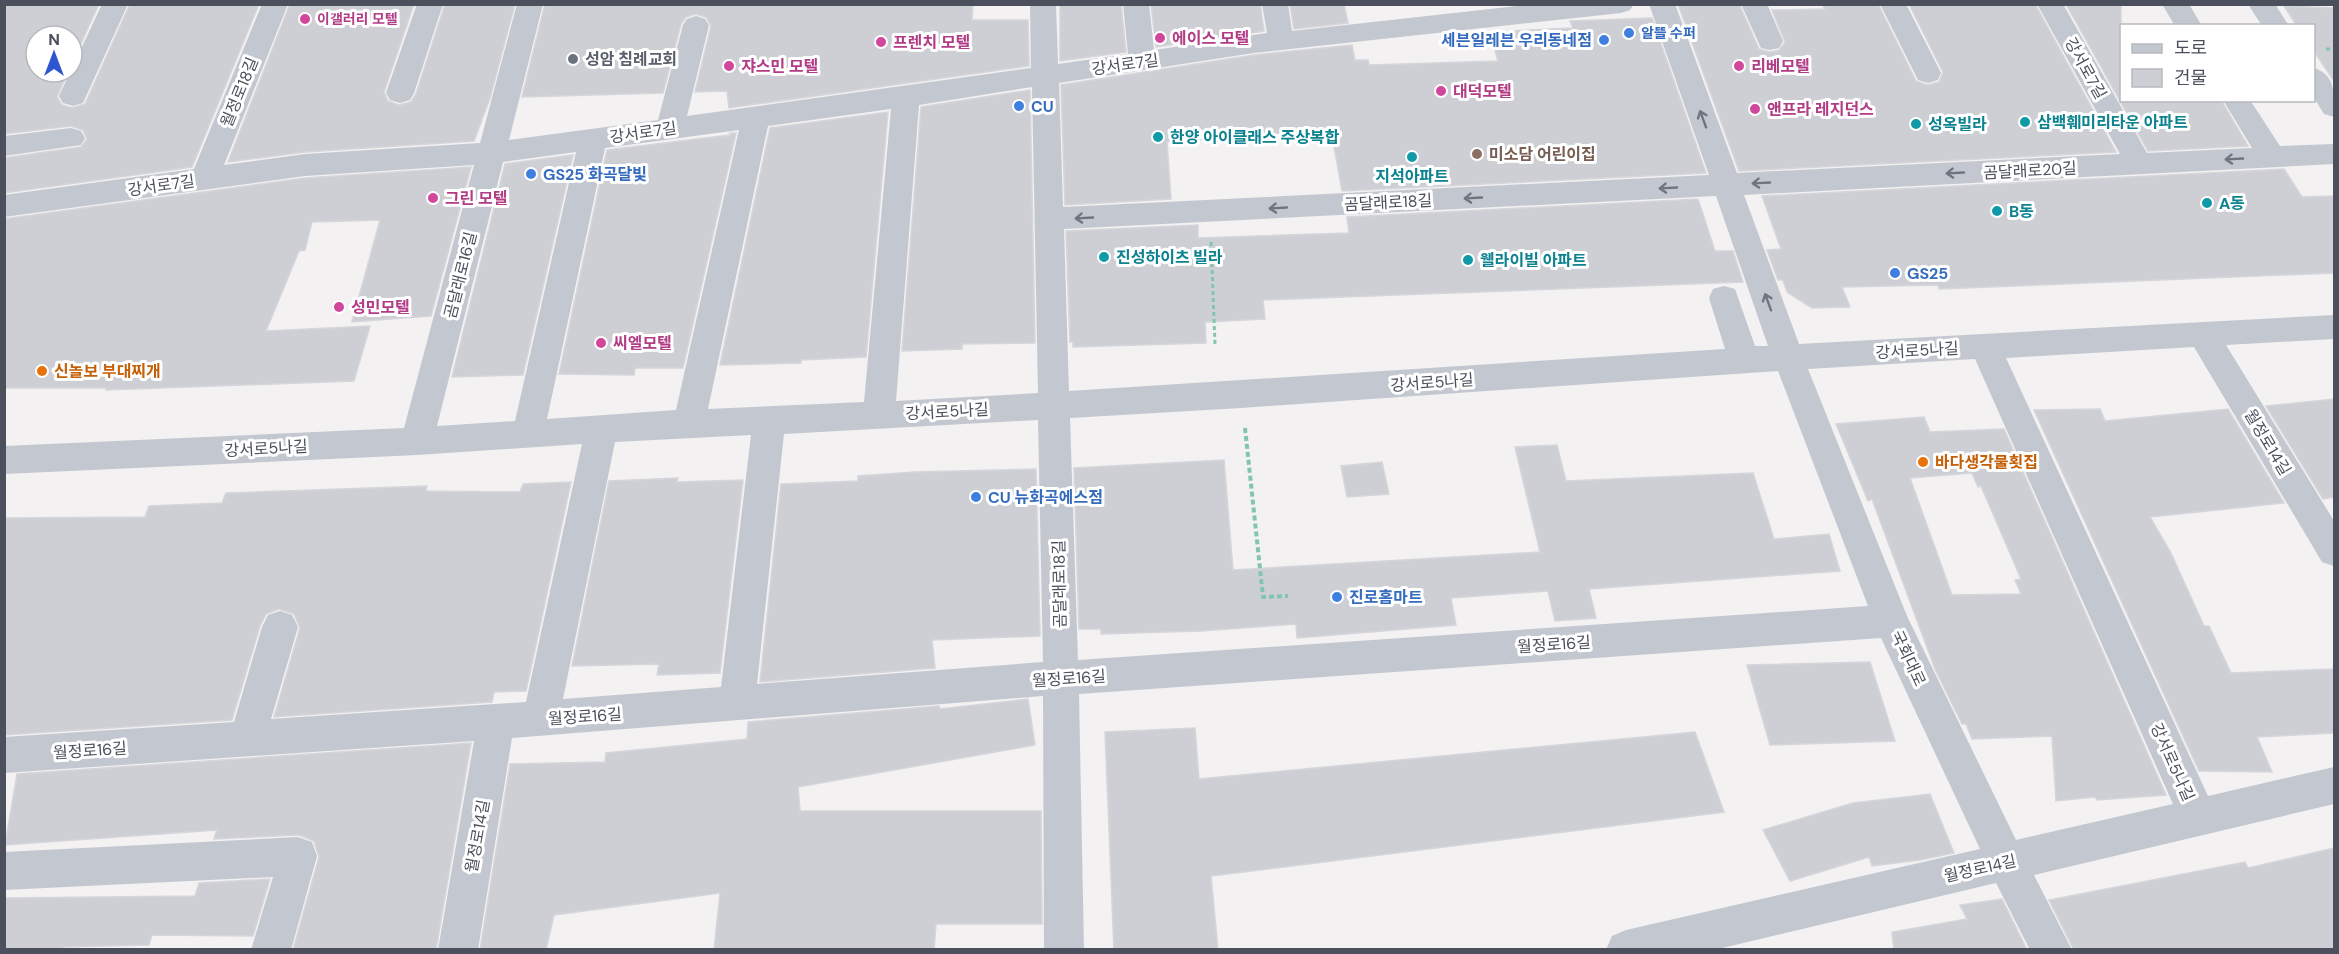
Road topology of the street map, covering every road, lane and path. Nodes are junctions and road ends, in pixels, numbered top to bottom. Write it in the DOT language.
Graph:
graph roads {
  1 [pos="116,4"];
  2 [pos="275,4"];
  3 [pos="430,4"];
  4 [pos="530,4"];
  5 [pos="1042,4"];
  6 [pos="1136,4"];
  7 [pos="1275,4"];
  8 [pos="1359,4"];
  9 [pos="1621,4"];
  10 [pos="1662,4"];
  11 [pos="1754,4"];
  12 [pos="1893,4"];
  13 [pos="2050,4"];
  14 [pos="2175,4"];
  15 [pos="2261,4"];
  16 [pos="2188,24"];
  17 [pos="2275,24"];
  18 [pos="696,25"];
  19 [pos="1365,33"];
  20 [pos="1281,41"];
  21 [pos="1770,41"];
  22 [pos="1142,61"];
  23 [pos="1928,73"];
  24 [pos="1046,75"];
  25 [pos="2315,81"];
  26 [pos="400,93"];
  27 [pos="73,96"];
  28 [pos="906,97"];
  29 [pos="2237,102"];
  30 [pos="2334,107"];
  31 [pos="756,116"];
  32 [pos="670,128"];
  33 [pos="71,138"];
  34 [pos="593,139"];
  35 [pos="4,146"];
  36 [pos="491,153"];
  37 [pos="2334,154"];
  38 [pos="2272,157"];
  39 [pos="2139,164"];
  40 [pos="204,179"];
  41 [pos="1726,185"];
  42 [pos="4,206"];
  43 [pos="1209,212"];
  44 [pos="1050,219"];
  45 [pos="1724,298"];
  46 [pos="2334,327"];
  47 [pos="2202,333"];
  48 [pos="1215,345"];
  49 [pos="1985,346"];
  50 [pos="1788,357"];
  51 [pos="1744,361"];
  52 [pos="1241,395"];
  53 [pos="1054,405"];
  54 [pos="879,415"];
  55 [pos="769,422"];
  56 [pos="689,423"];
  57 [pos="601,429"];
  58 [pos="528,433"];
  59 [pos="417,441"];
  60 [pos="4,460"];
  61 [pos="2334,551"];
  62 [pos="1288,596"];
  63 [pos="1891,621"];
  64 [pos="280,627"];
  65 [pos="1061,678"];
  66 [pos="737,704"];
  67 [pos="541,719"];
  68 [pos="496,723"];
  69 [pos="247,740"];
  70 [pos="4,755"];
  71 [pos="2334,786"];
  72 [pos="2198,818"];
  73 [pos="2006,862"];
  74 [pos="4,871"];
  75 [pos="272,950"];
  76 [pos="458,950"];
  77 [pos="1064,950"];
  78 [pos="1626,950"];
  79 [pos="2052,950"];
  1 -- 27 [label="street"];
  2 -- 40 [label="street, 월정로18길"];
  3 -- 26 [label="street"];
  4 -- 36 [label="street, 곰달래로16길"];
  5 -- 24 [label="street, 곰달래로18길"];
  6 -- 22 [label="street"];
  7 -- 20 [label="street"];
  8 -- 19 [label="street"];
  9 -- 19 [label="street, 강서로7길"];
  41 -- 10 [label="street, one-way"];
  11 -- 21 [label="street"];
  12 -- 23 [label="street"];
  13 -- 39 [label="street, 강서로7길"];
  14 -- 16 [label="street"];
  15 -- 17 [label="street"];
  18 -- 32 [label="street"];
  19 -- 20 [label="street, 강서로7길"];
  20 -- 22 [label="street, 강서로7길"];
  22 -- 24 [label="street, 강서로7길"];
  24 -- 28 [label="street, 강서로7길"];
  24 -- 44 [label="street, 곰달래로18길"];
  25 -- 30 [label="street"];
  28 -- 31 [label="street, 강서로7길"];
  28 -- 54 [label="street"];
  29 -- 38 [label="street"];
  31 -- 32 [label="street, 강서로7길"];
  31 -- 56 [label="street"];
  32 -- 34 [label="street, 강서로7길"];
  33 -- 35 [label="street"];
  34 -- 36 [label="street, 강서로7길"];
  34 -- 58 [label="street"];
  36 -- 40 [label="street, 강서로7길"];
  36 -- 59 [label="street, 곰달래로16길"];
  37 -- 38 [label="street, 곰달래로20길"];
  38 -- 39 [label="street, 곰달래로20길, one-way"];
  39 -- 41 [label="street, 곰달래로20길, one-way"];
  40 -- 42 [label="street, 강서로7길"];
  41 -- 43 [label="street, 곰달래로18길, one-way"];
  50 -- 41 [label="street, one-way"];
  43 -- 44 [label="street, 곰달래로18길, one-way"];
  43 -- 48 [label="path"];
  44 -- 53 [label="street, 곰달래로18길"];
  45 -- 51 [label="street"];
  46 -- 47 [label="street, 강서로5나길"];
  47 -- 49 [label="street, 강서로5나길"];
  47 -- 61 [label="street, 월정로14길"];
  49 -- 50 [label="street, 강서로5나길"];
  49 -- 72 [label="street, 강서로5나길"];
  50 -- 51 [label="street, 강서로5나길"];
  50 -- 63 [label="street, 국회대로"];
  51 -- 52 [label="street, 강서로5나길"];
  52 -- 53 [label="street, 강서로5나길"];
  52 -- 62 [label="path"];
  53 -- 54 [label="street, 강서로5나길"];
  53 -- 65 [label="street, 곰달래로18길"];
  54 -- 55 [label="street, 강서로5나길"];
  55 -- 56 [label="street, 강서로5나길"];
  55 -- 66 [label="street"];
  56 -- 57 [label="street, 강서로5나길"];
  57 -- 58 [label="street, 강서로5나길"];
  57 -- 67 [label="street"];
  58 -- 59 [label="street, 강서로5나길"];
  59 -- 60 [label="street, 강서로5나길"];
  63 -- 65 [label="street, 월정로16길"];
  63 -- 73 [label="street, 국회대로"];
  64 -- 69 [label="street"];
  65 -- 66 [label="street, 월정로16길"];
  65 -- 77 [label="street, 곰달래로18길"];
  66 -- 67 [label="street, 월정로16길"];
  67 -- 68 [label="street, 월정로16길"];
  68 -- 69 [label="street, 월정로16길"];
  68 -- 76 [label="street, 월정로14길"];
  69 -- 70 [label="street, 월정로16길"];
  71 -- 72 [label="street, 월정로14길"];
  72 -- 73 [label="street, 월정로14길"];
  73 -- 78 [label="street, 월정로14길"];
  73 -- 79 [label="street, 국회대로"];
  74 -- 75 [label="street"];
}
